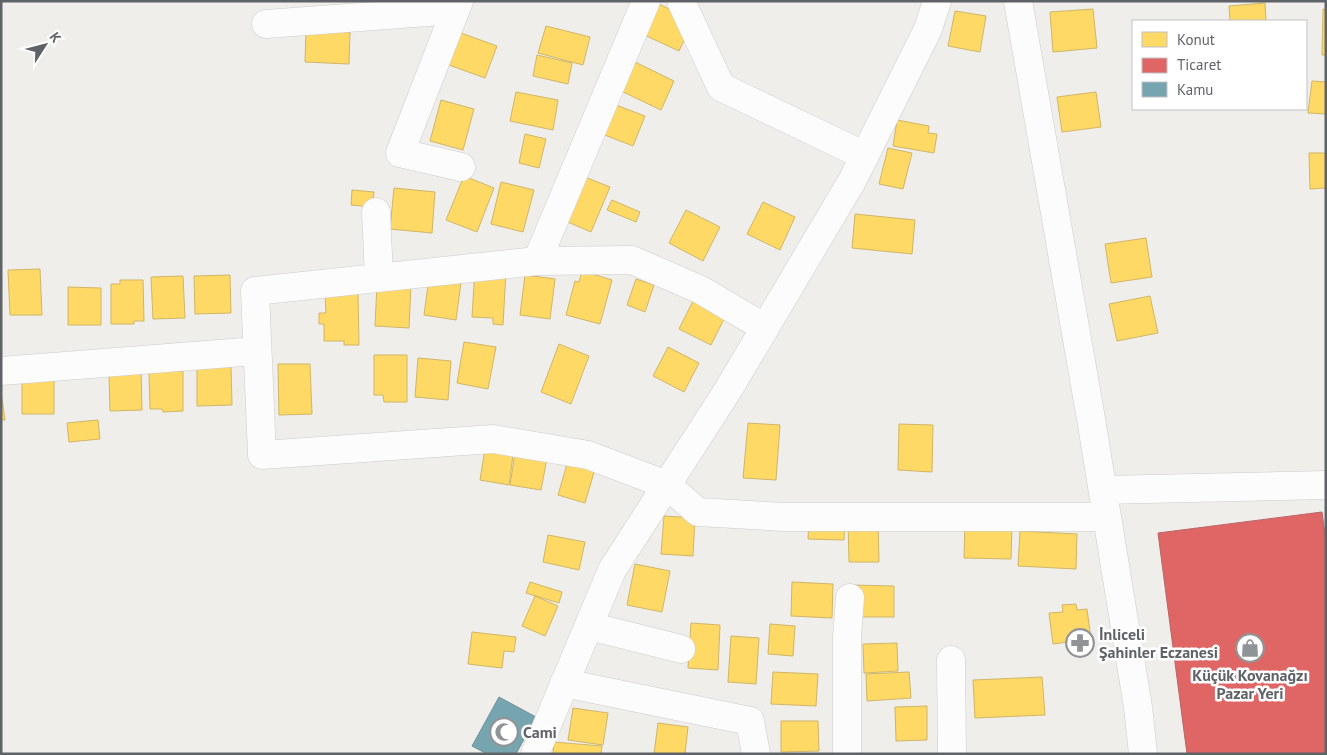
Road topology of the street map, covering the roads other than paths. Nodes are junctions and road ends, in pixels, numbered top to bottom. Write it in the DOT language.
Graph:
graph roads {
  1 [pos="646,1"];
  2 [pos="681,1"];
  3 [pos="937,1"];
  4 [pos="1018,1"];
  5 [pos="457,6"];
  6 [pos="266,24"];
  7 [pos="865,156"];
  8 [pos="461,167"];
  9 [pos="376,212"];
  10 [pos="537,261"];
  11 [pos="379,277"];
  12 [pos="765,328"];
  13 [pos="257,351"];
  14 [pos="1,371"];
  15 [pos="667,485"];
  16 [pos="1326,485"];
  17 [pos="1103,490"];
  18 [pos="1107,517"];
  19 [pos="850,598"];
  20 [pos="588,626"];
  21 [pos="681,649"];
  22 [pos="950,660"];
  23 [pos="564,683"];
  24 [pos="535,754"];
  25 [pos="756,754"];
  26 [pos="848,754"];
  27 [pos="952,754"];
  28 [pos="1143,754"];
  1 -- 10 [label="street"];
  2 -- 7 [label="street"];
  3 -- 7 [label="street"];
  4 -- 17 [label="street"];
  5 -- 6 [label="street"];
  5 -- 8 [label="street"];
  7 -- 12 [label="street"];
  9 -- 11 [label="street"];
  10 -- 11 [label="street"];
  10 -- 12 [label="street"];
  11 -- 13 [label="street"];
  12 -- 15 [label="street"];
  13 -- 14 [label="street"];
  13 -- 15 [label="street"];
  15 -- 18 [label="street"];
  15 -- 20 [label="street"];
  16 -- 17 [label="street"];
  17 -- 18 [label="street"];
  18 -- 28 [label="street"];
  19 -- 26 [label="street"];
  20 -- 21 [label="street"];
  20 -- 23 [label="street"];
  22 -- 27 [label="street"];
  23 -- 24 [label="street"];
  23 -- 25 [label="street"];
}
